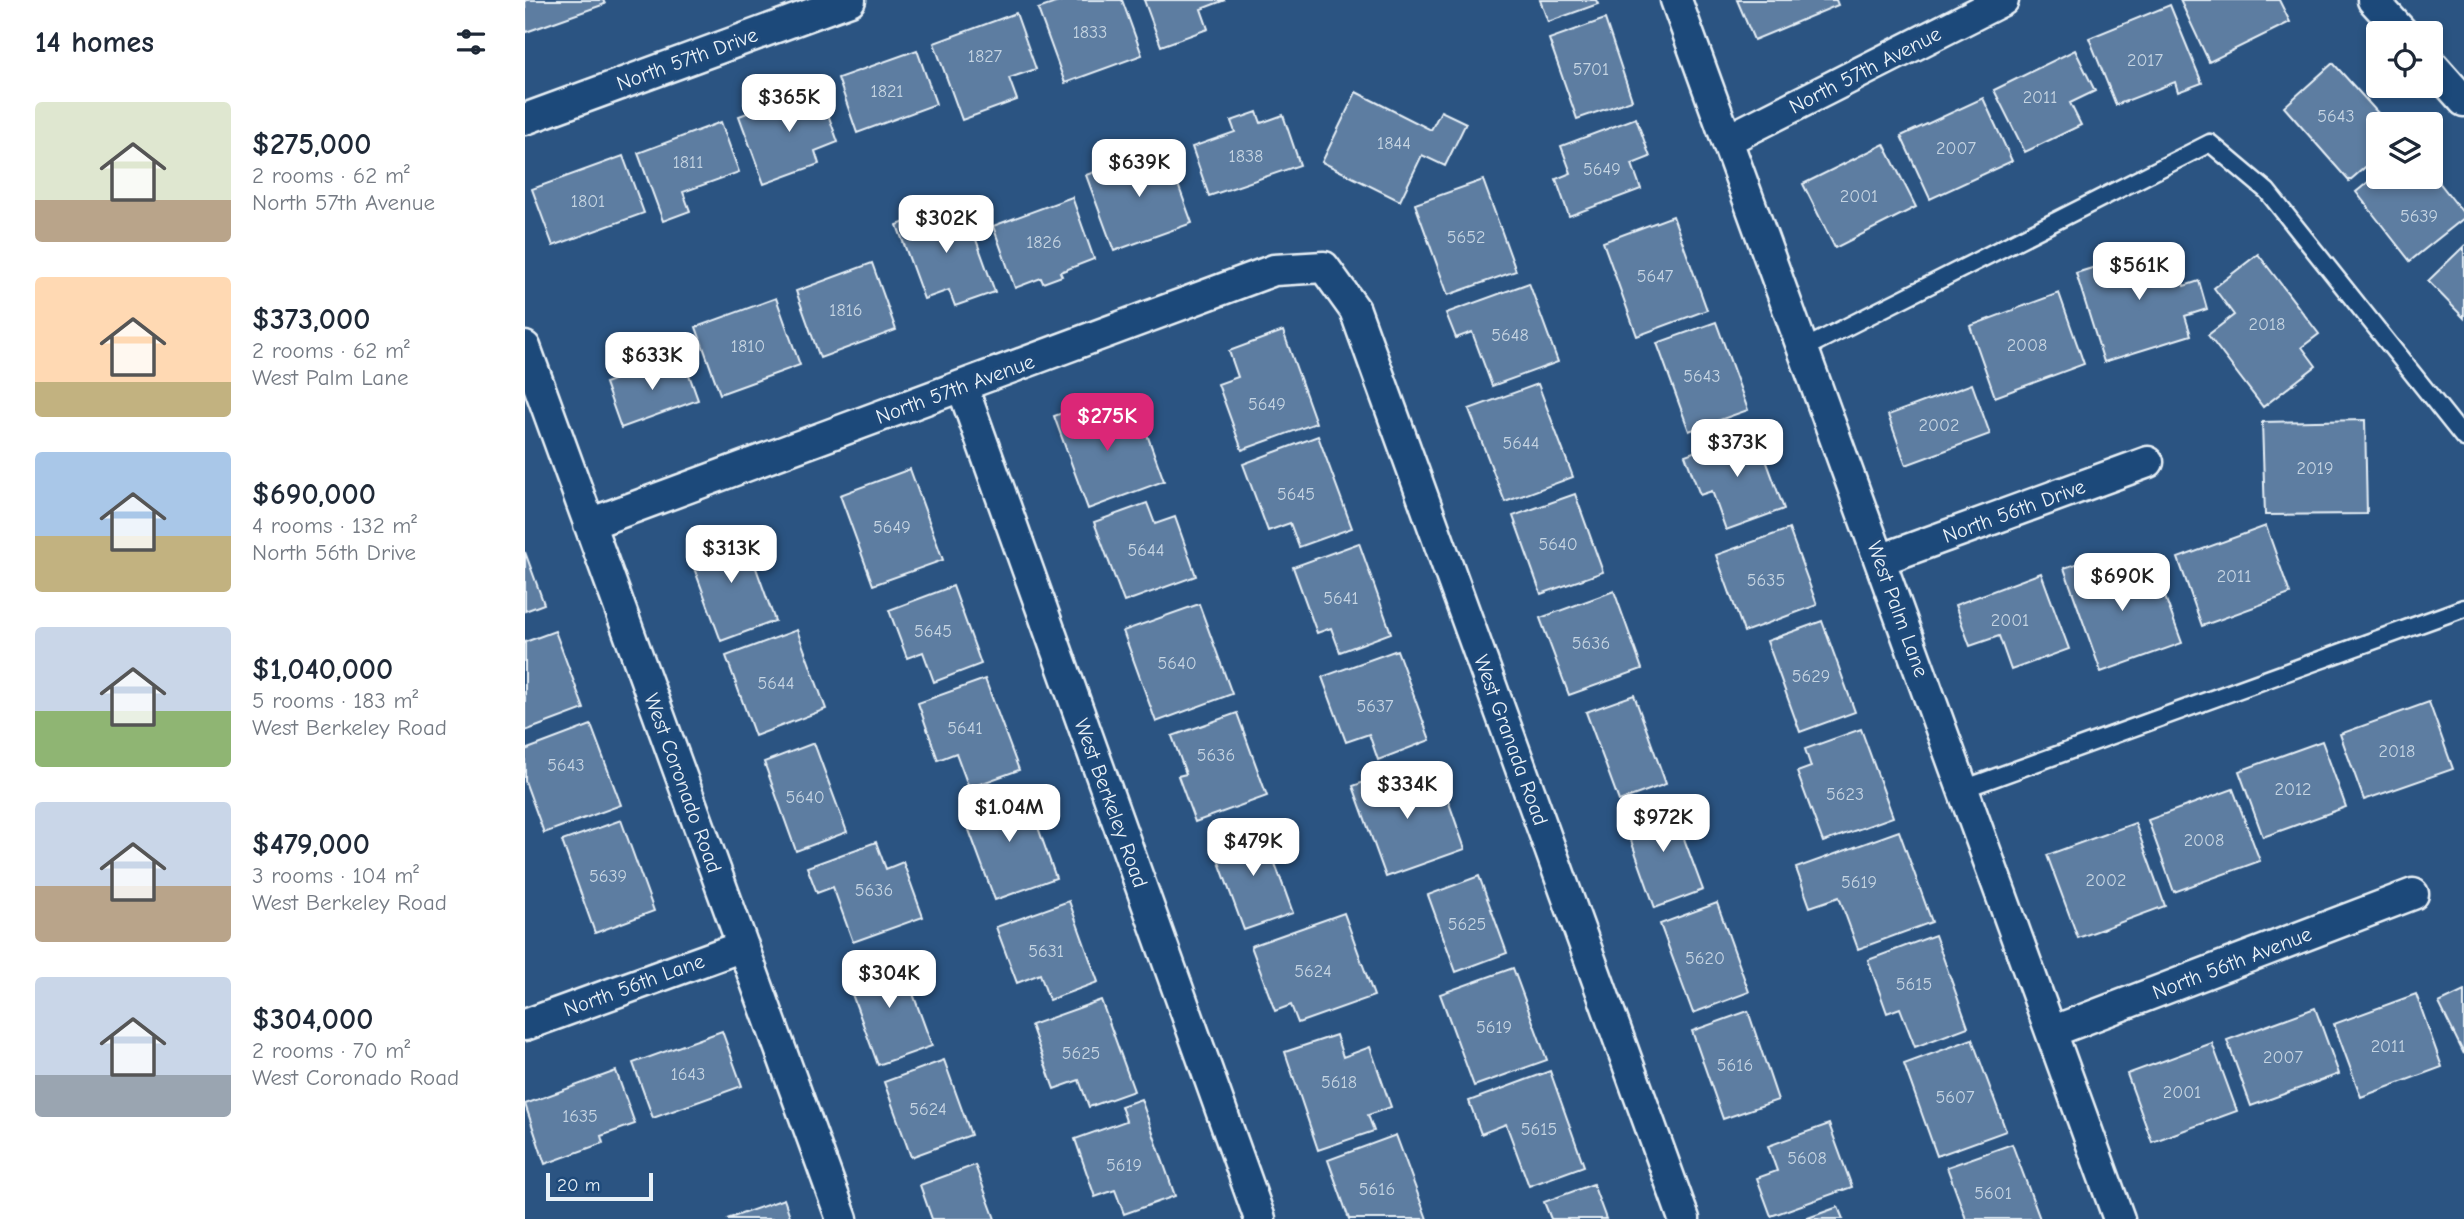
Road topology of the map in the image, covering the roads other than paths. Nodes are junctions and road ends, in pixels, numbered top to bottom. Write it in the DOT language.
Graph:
graph roads {
  1 [pos="1676,0"];
  2 [pos="2003,0"];
  3 [pos="2373,0"];
  4 [pos="834,3"];
  5 [pos="2392,21"];
  6 [pos="2443,77"];
  7 [pos="2464,101"];
  8 [pos="525,119"];
  9 [pos="1727,140"];
  10 [pos="1324,267"];
  11 [pos="525,346"];
  12 [pos="1803,349"];
  13 [pos="962,386"];
  14 [pos="2464,438"];
  15 [pos="2148,462"];
  16 [pos="589,524"];
  17 [pos="1880,560"];
  18 [pos="2464,608"];
  19 [pos="1963,789"];
  20 [pos="2413,894"];
  21 [pos="743,946"];
  22 [pos="525,1024"];
  23 [pos="2051,1032"];
  24 [pos="842,1219"];
  25 [pos="1260,1219"];
  26 [pos="1684,1219"];
  27 [pos="2119,1219"];
  1 -- 9 [label="street, West Palm Lane"];
  2 -- 9 [label="street, North 57th Avenue"];
  3 -- 5 [label="street"];
  4 -- 8 [label="street, North 57th Drive"];
  6 -- 7 [label="street"];
  9 -- 12 [label="street, West Palm Lane"];
  10 -- 13 [label="street, North 57th Avenue"];
  10 -- 26 [label="street, West Granada Road"];
  11 -- 16 [label="street, West Coronado Road"];
  12 -- 14 [label="lane"];
  12 -- 17 [label="street, West Palm Lane"];
  13 -- 16 [label="street, North 57th Avenue"];
  13 -- 25 [label="street, West Berkeley Road"];
  15 -- 17 [label="street, North 56th Drive"];
  16 -- 21 [label="street, West Coronado Road"];
  17 -- 19 [label="street, West Palm Lane"];
  18 -- 19 [label="lane"];
  19 -- 23 [label="street, West Palm Lane"];
  20 -- 23 [label="street, North 56th Avenue"];
  21 -- 22 [label="street, North 56th Lane"];
  21 -- 24 [label="street, West Coronado Road"];
  23 -- 27 [label="street, West Palm Lane"];
}
